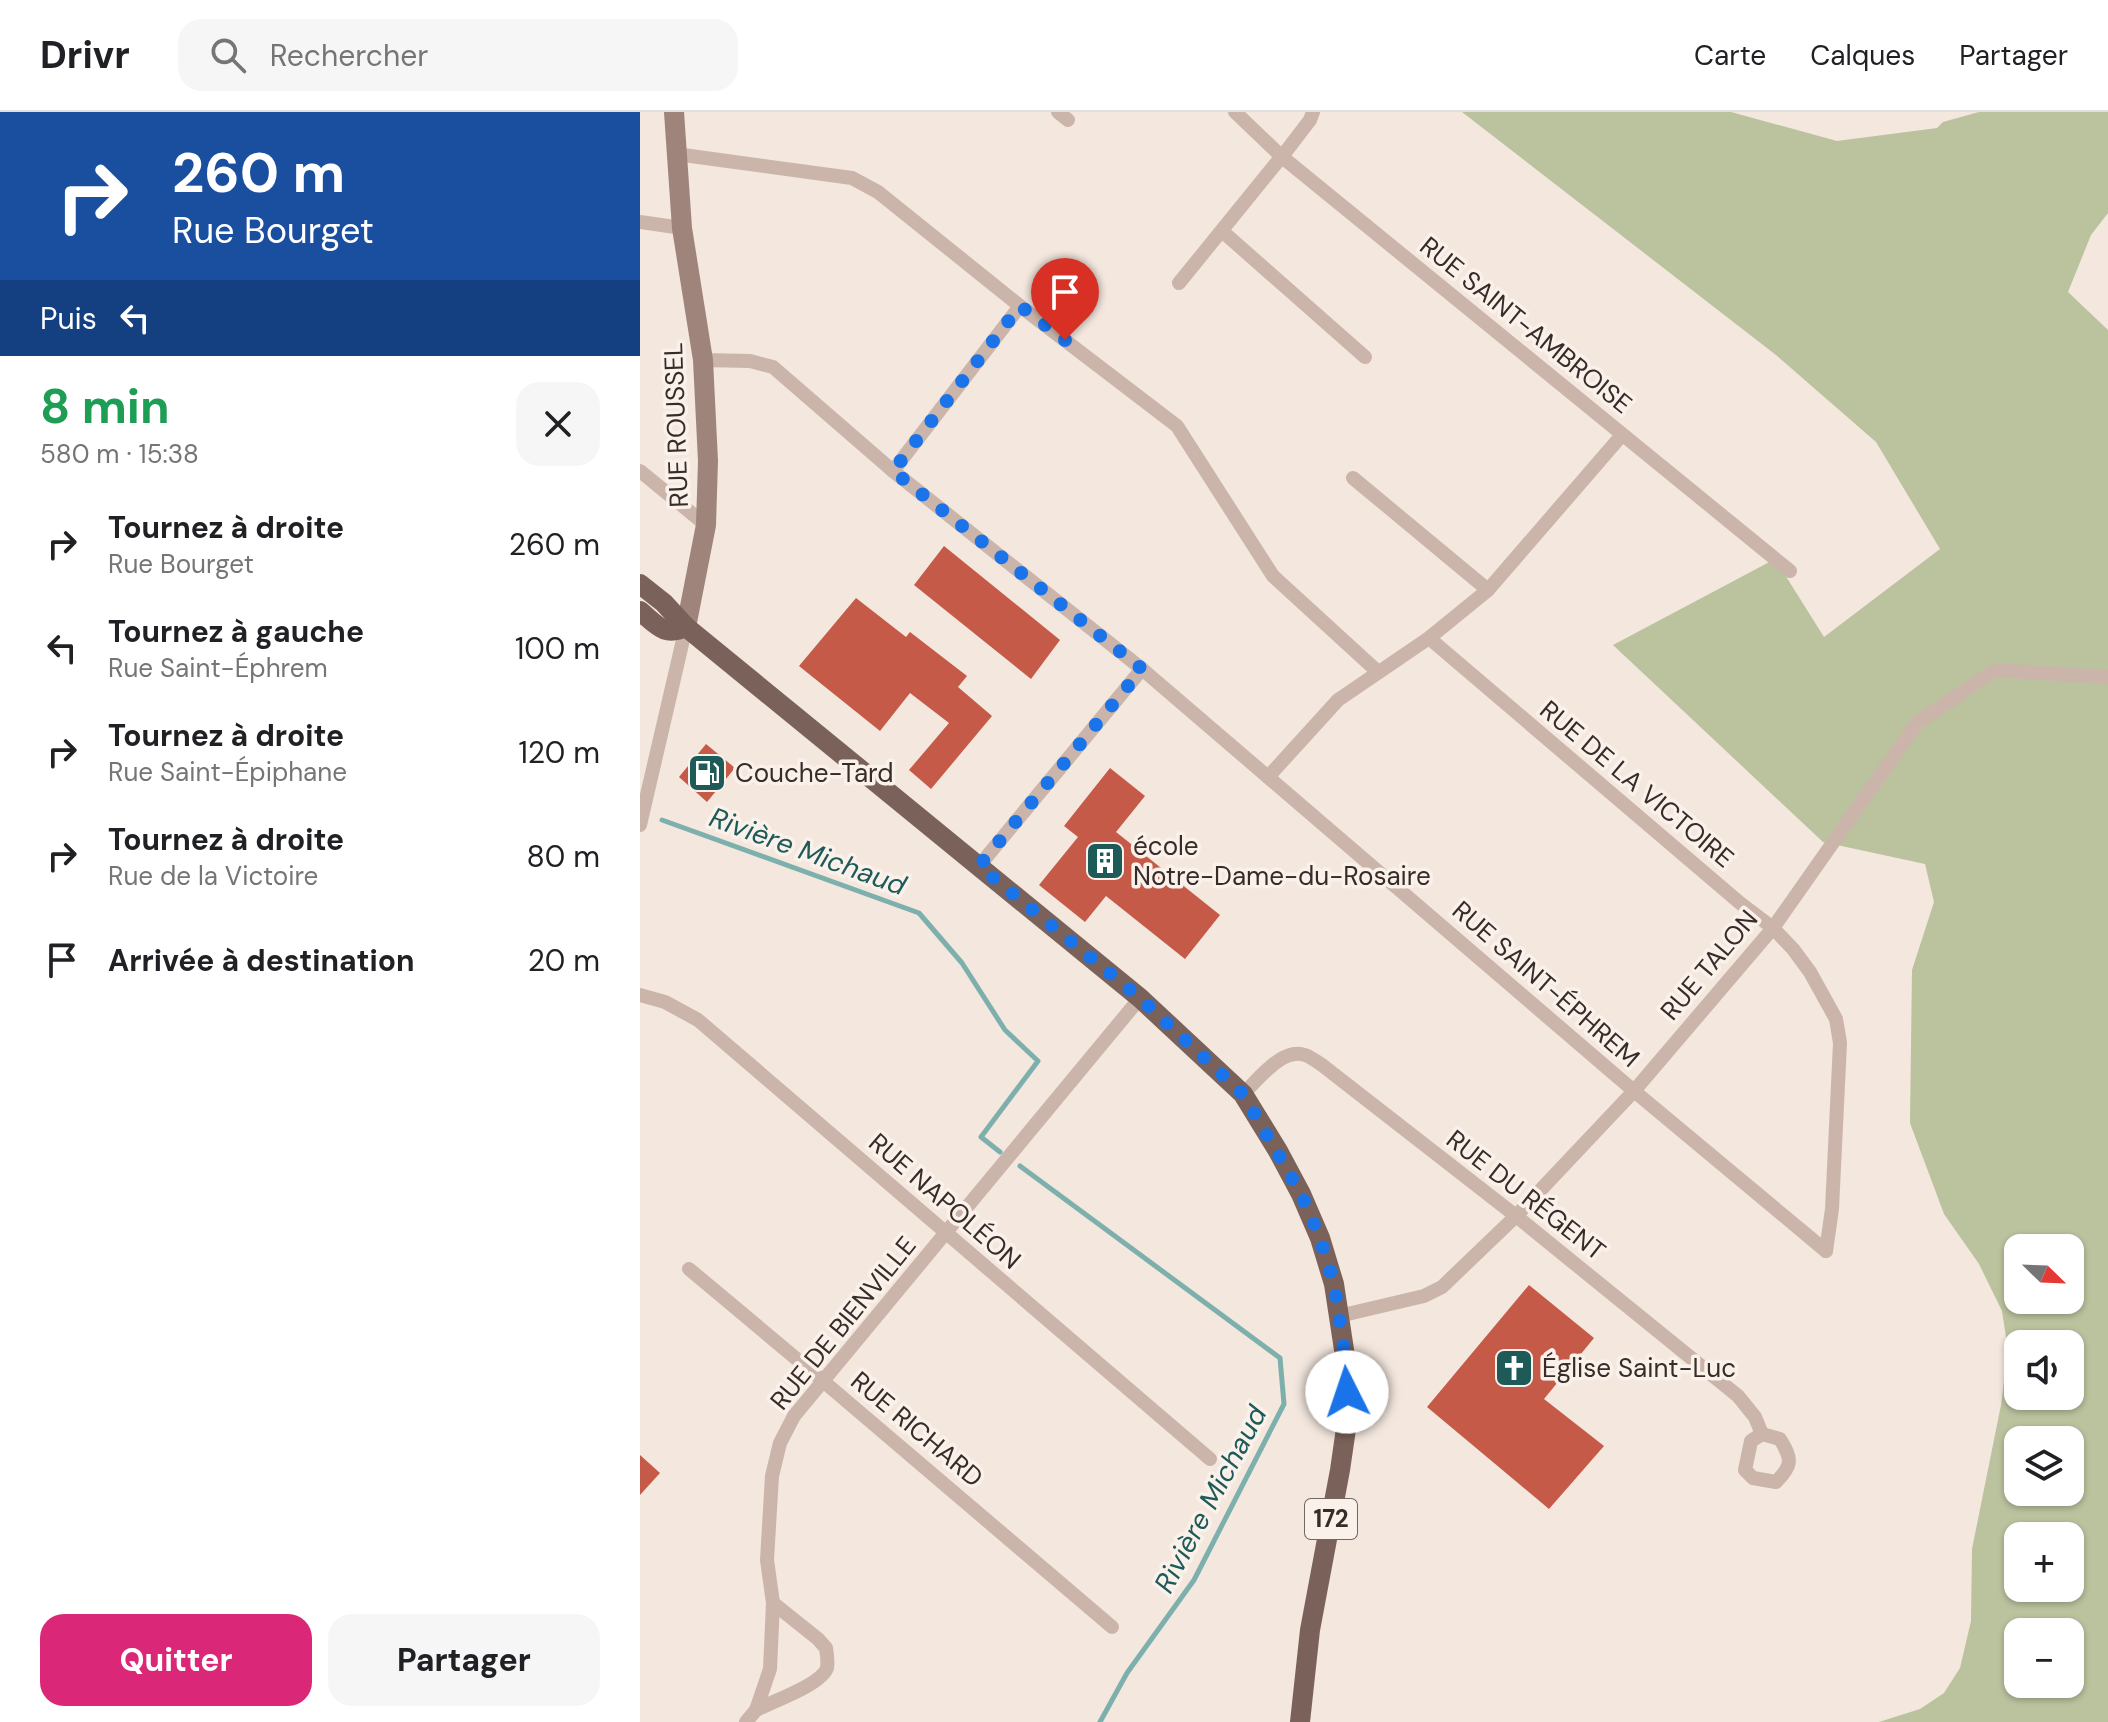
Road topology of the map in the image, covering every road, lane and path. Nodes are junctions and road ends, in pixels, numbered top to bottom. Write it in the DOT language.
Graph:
graph roads {
  1 [pos="674,112"];
  2 [pos="1235,112"];
  3 [pos="1313,112"];
  4 [pos="676,154"];
  5 [pos="1281,156"];
  6 [pos="640,222"];
  7 [pos="682,228"];
  8 [pos="1222,231"];
  9 [pos="1179,283"];
  10 [pos="1020,306"];
  11 [pos="1365,357"];
  12 [pos="703,360"];
  13 [pos="1622,435"];
  14 [pos="640,471"];
  15 [pos="893,471"];
  16 [pos="1353,478"];
  17 [pos="706,525"];
  18 [pos="1790,571"];
  19 [pos="640,584"];
  20 [pos="1488,590"];
  21 [pos="640,611"];
  22 [pos="686,627"];
  23 [pos="1429,638"];
  24 [pos="1142,669"];
  25 [pos="1378,672"];
  26 [pos="2108,677"];
  27 [pos="1268,777"];
  28 [pos="640,825"];
  29 [pos="979,866"];
  30 [pos="1773,928"];
  31 [pos="640,995"];
  32 [pos="1140,998"];
  33 [pos="1634,1091"];
  34 [pos="1243,1094"];
  35 [pos="1516,1216"];
  36 [pos="945,1233"];
  37 [pos="1826,1251"];
  38 [pos="689,1269"];
  39 [pos="1339,1316"];
  40 [pos="823,1381"];
  41 [pos="1762,1434"];
  42 [pos="1210,1459"];
  43 [pos="773,1603"];
  44 [pos="1112,1627"];
  45 [pos="751,1716"];
  46 [pos="1300,1722"];
  1 -- 4 [label="street, RUE ROUSSEL"];
  2 -- 5 [label="street, RUE SAINT-AMBROISE"];
  3 -- 5 [label="street"];
  4 -- 7 [label="street, RUE ROUSSEL"];
  4 -- 10 [label="street"];
  5 -- 8 [label="street"];
  5 -- 13 [label="street, RUE SAINT-AMBROISE"];
  6 -- 7 [label="street"];
  7 -- 12 [label="street, RUE ROUSSEL"];
  8 -- 9 [label="street"];
  8 -- 11 [label="street"];
  10 -- 15 [label="street"];
  10 -- 25 [label="street"];
  12 -- 15 [label="street, RUE SAINT-ÉPHREM"];
  12 -- 17 [label="street, RUE ROUSSEL"];
  13 -- 18 [label="street, RUE SAINT-AMBROISE"];
  13 -- 20 [label="street"];
  14 -- 17 [label="street"];
  15 -- 24 [label="street, RUE SAINT-ÉPHREM"];
  16 -- 20 [label="street"];
  17 -- 22 [label="street, RUE ROUSSEL"];
  19 -- 22 [label="main road"];
  20 -- 23 [label="street"];
  21 -- 22 [label="main road"];
  22 -- 28 [label="street, RUE ROUSSEL"];
  22 -- 29 [label="main road"];
  23 -- 25 [label="street"];
  23 -- 30 [label="street, RUE DE LA VICTOIRE"];
  24 -- 27 [label="street, RUE SAINT-ÉPHREM"];
  24 -- 29 [label="street"];
  25 -- 27 [label="street"];
  26 -- 30 [label="street, RUE TALON"];
  27 -- 33 [label="street, RUE SAINT-ÉPHREM"];
  29 -- 32 [label="main road"];
  30 -- 33 [label="street, RUE TALON"];
  30 -- 37 [label="street, RUE DE LA VICTOIRE"];
  31 -- 36 [label="street, RUE NAPOLÉON"];
  32 -- 34 [label="main road"];
  32 -- 36 [label="street, RUE DE BIENVILLE"];
  33 -- 35 [label="street, RUE TALON"];
  33 -- 37 [label="street, RUE SAINT-ÉPHREM"];
  34 -- 35 [label="street, RUE DU RÉGENT"];
  34 -- 39 [label="main road, 172"];
  35 -- 39 [label="street, RUE TALON"];
  35 -- 41 [label="street, RUE DU RÉGENT"];
  36 -- 40 [label="street, RUE DE BIENVILLE"];
  36 -- 42 [label="street, RUE NAPOLÉON"];
  38 -- 40 [label="street, RUE RICHARD"];
  39 -- 46 [label="main road, 172"];
  40 -- 43 [label="street, RUE DE BIENVILLE"];
  40 -- 44 [label="street, RUE RICHARD"];
  43 -- 45 [label="street, RUE DE BIENVILLE"];
  43 -- 45 [label="street, RUE DE BIENVILLE"];
}
